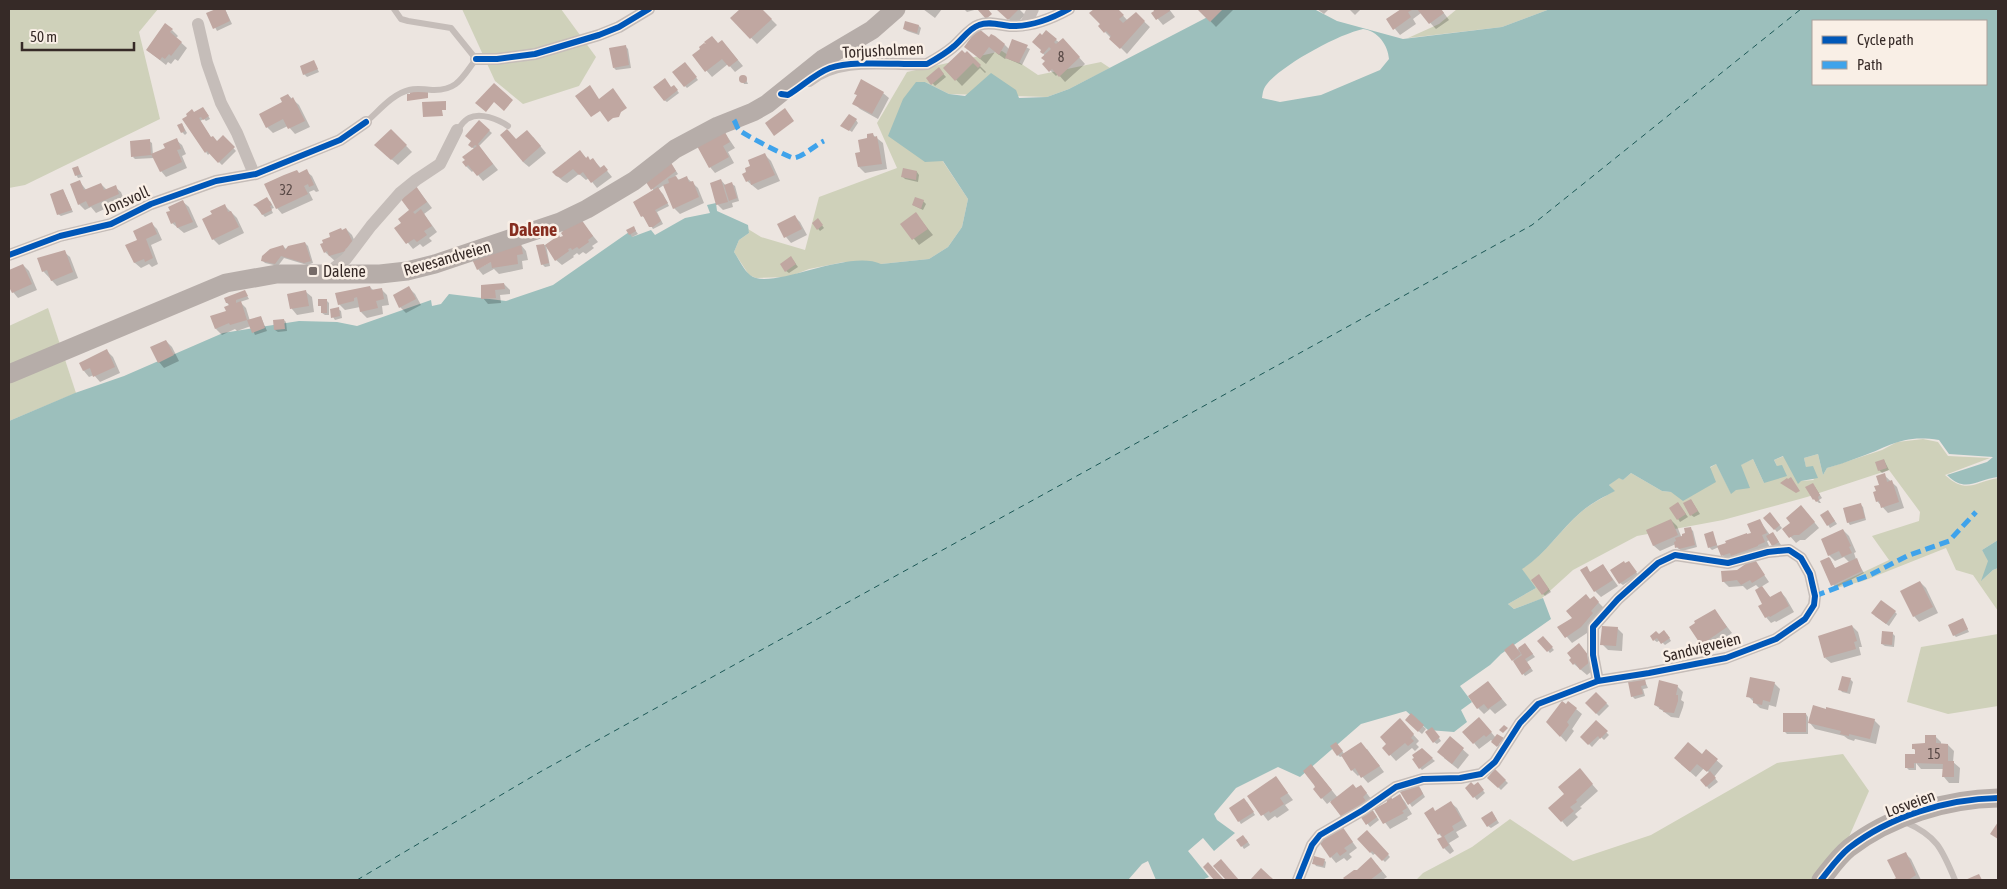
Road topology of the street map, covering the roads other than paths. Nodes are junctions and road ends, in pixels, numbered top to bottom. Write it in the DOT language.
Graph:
graph roads {
  1 [pos="394,9"];
  2 [pos="649,9"];
  3 [pos="896,9"];
  4 [pos="1033,9"];
  5 [pos="1069,9"];
  6 [pos="198,24"];
  7 [pos="1026,24"];
  8 [pos="476,59"];
  9 [pos="781,94"];
  10 [pos="366,122"];
  11 [pos="508,126"];
  12 [pos="458,130"];
  13 [pos="254,174"];
  14 [pos="9,255"];
  15 [pos="326,274"];
  16 [pos="9,374"];
  17 [pos="1598,681"];
  18 [pos="1998,798"];
  19 [pos="1899,819"];
  20 [pos="1298,880"];
  21 [pos="1822,880"];
  22 [pos="1955,880"];
  1 -- 8 [label="lane"];
  2 -- 8 [label="street"];
  3 -- 9 [label="main road, Revesandveien"];
  4 -- 7 [label="street"];
  5 -- 7 [label="street, Torjusholmen"];
  6 -- 13 [label="street"];
  7 -- 9 [label="street, Torjusholmen"];
  8 -- 10 [label="lane"];
  9 -- 15 [label="main road, Revesandveien"];
  10 -- 13 [label="street, Jonsvoll"];
  11 -- 12 [label="lane"];
  12 -- 15 [label="street"];
  13 -- 14 [label="street, Jonsvoll"];
  15 -- 16 [label="main road, Revesandveien"];
  17 -- 17 [label="street, Sandvigveien"];
  17 -- 20 [label="street, Sandvigveien"];
  18 -- 19 [label="main road, Losveien"];
  19 -- 21 [label="main road, Losveien"];
  19 -- 22 [label="lane, Losveien"];
}
